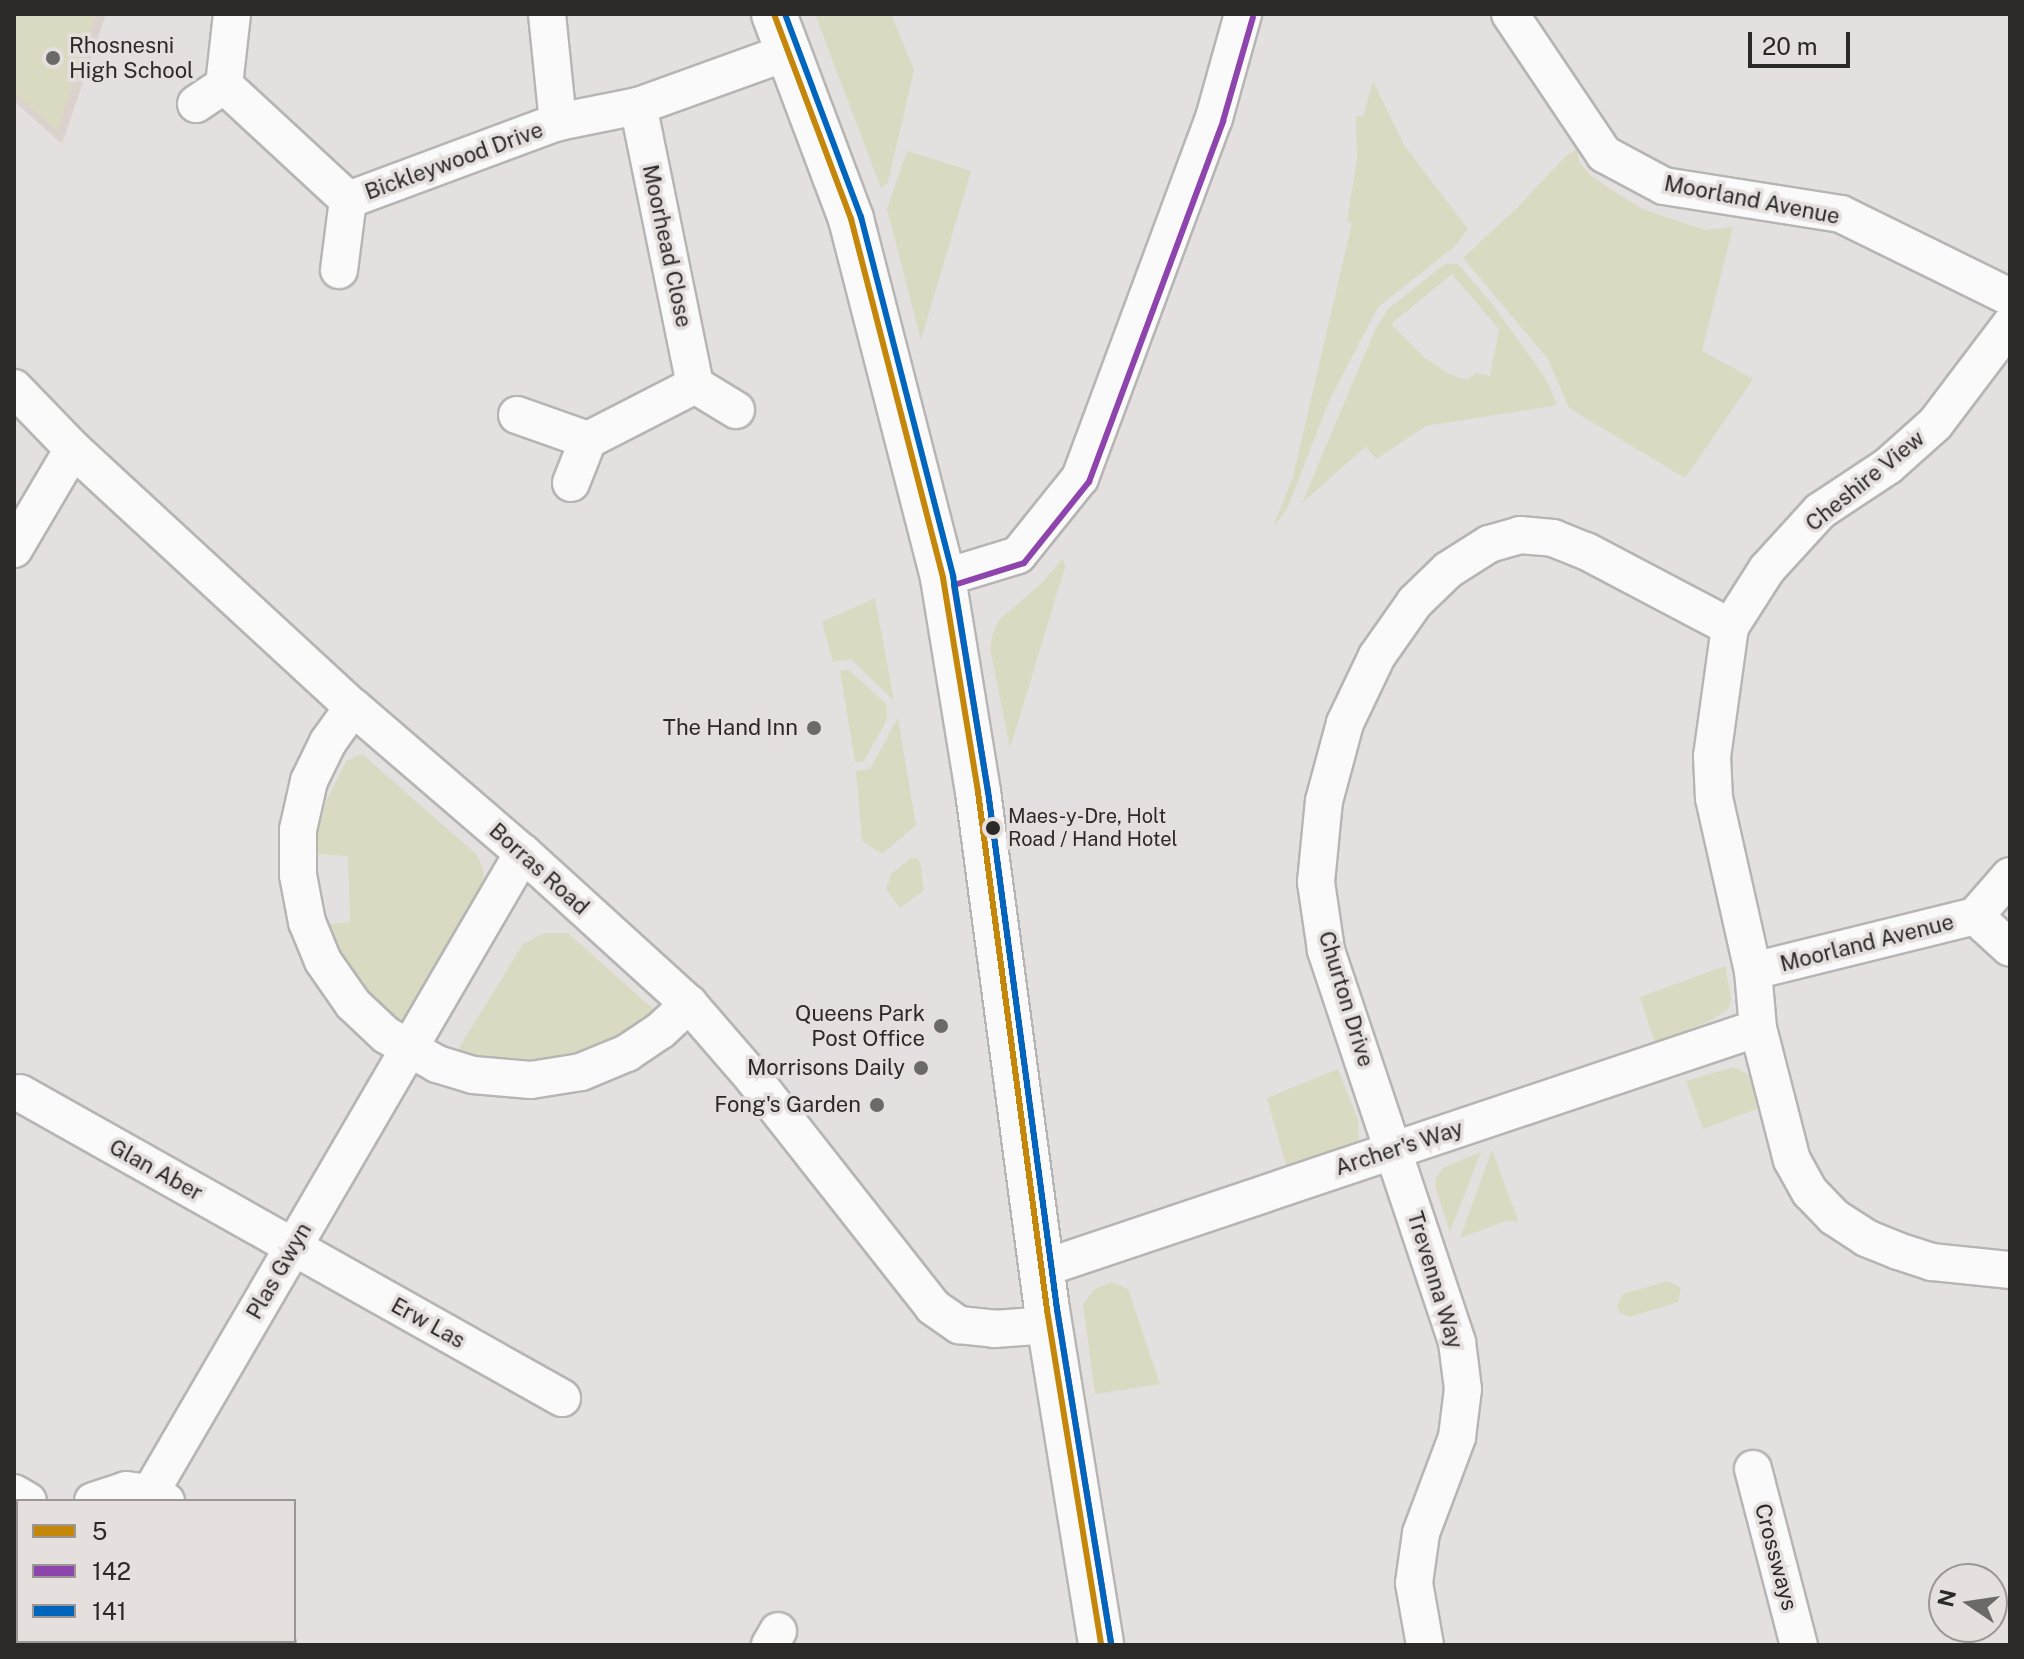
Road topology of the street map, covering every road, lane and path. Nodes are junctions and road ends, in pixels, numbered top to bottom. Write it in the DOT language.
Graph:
graph roads {
  1 [pos="232,14"];
  2 [pos="547,14"];
  3 [pos="1243,14"];
  4 [pos="1510,14"];
  5 [pos="781,33"];
  6 [pos="638,106"];
  7 [pos="558,122"];
  8 [pos="348,200"];
  9 [pos="339,270"];
  10 [pos="2010,297"];
  11 [pos="2010,325"];
  12 [pos="695,385"];
  13 [pos="14,388"];
  14 [pos="736,410"];
  15 [pos="517,415"];
  16 [pos="588,440"];
  17 [pos="73,449"];
  18 [pos="571,483"];
  19 [pos="14,549"];
  20 [pos="943,578"];
  21 [pos="1730,627"];
  22 [pos="353,707"];
  23 [pos="523,853"];
  24 [pos="2010,876"];
  25 [pos="1975,916"];
  26 [pos="2010,948"];
  27 [pos="1753,971"];
  28 [pos="689,1004"];
  29 [pos="1758,1028"];
  30 [pos="408,1050"];
  31 [pos="20,1093"];
  32 [pos="1395,1150"];
  33 [pos="293,1247"];
  34 [pos="1041,1269"];
  35 [pos="2010,1270"];
  36 [pos="1049,1325"];
  37 [pos="562,1398"];
  38 [pos="1753,1469"];
  39 [pos="158,1497"];
  40 [pos="99,1499"];
  41 [pos="1101,1645"];
  42 [pos="1425,1645"];
  43 [pos="1799,1645"];
  1 -- 8 [label="street, Bickleywood Drive"];
  2 -- 7 [label="street"];
  3 -- 20 [label="street"];
  4 -- 10 [label="street, Moorland Avenue"];
  5 -- 6 [label="street, Bickleywood Drive"];
  5 -- 20 [label="main road"];
  6 -- 7 [label="street, Bickleywood Drive"];
  6 -- 12 [label="street, Moorhead Close"];
  7 -- 8 [label="street, Bickleywood Drive"];
  8 -- 9 [label="street"];
  11 -- 21 [label="street, Cheshire View"];
  12 -- 14 [label="street"];
  12 -- 16 [label="street"];
  13 -- 17 [label="street, Borras Road"];
  15 -- 16 [label="street"];
  16 -- 18 [label="street"];
  17 -- 19 [label="street"];
  17 -- 22 [label="street, Borras Road"];
  20 -- 34 [label="main road"];
  21 -- 27 [label="street, Cheshire View"];
  21 -- 32 [label="street, Churton Drive"];
  22 -- 23 [label="street, Borras Road"];
  22 -- 30 [label="street"];
  23 -- 28 [label="street, Borras Road"];
  23 -- 30 [label="street, Plas Gwyn"];
  24 -- 25 [label="street, Moorland Avenue"];
  25 -- 26 [label="street"];
  25 -- 27 [label="street, Moorland Avenue"];
  27 -- 29 [label="street"];
  28 -- 30 [label="street"];
  28 -- 36 [label="street, Borras Road"];
  29 -- 32 [label="street, Archer's Way"];
  29 -- 35 [label="street"];
  30 -- 33 [label="street, Plas Gwyn"];
  31 -- 33 [label="street, Glan Aber"];
  32 -- 34 [label="street, Archer's Way"];
  32 -- 42 [label="street, Trevenna Way"];
  33 -- 37 [label="street, Erw Las"];
  33 -- 39 [label="street, Plas Gwyn"];
  34 -- 36 [label="main road"];
  36 -- 41 [label="main road"];
  38 -- 43 [label="street, Crossways"];
  39 -- 40 [label="street"];
}
